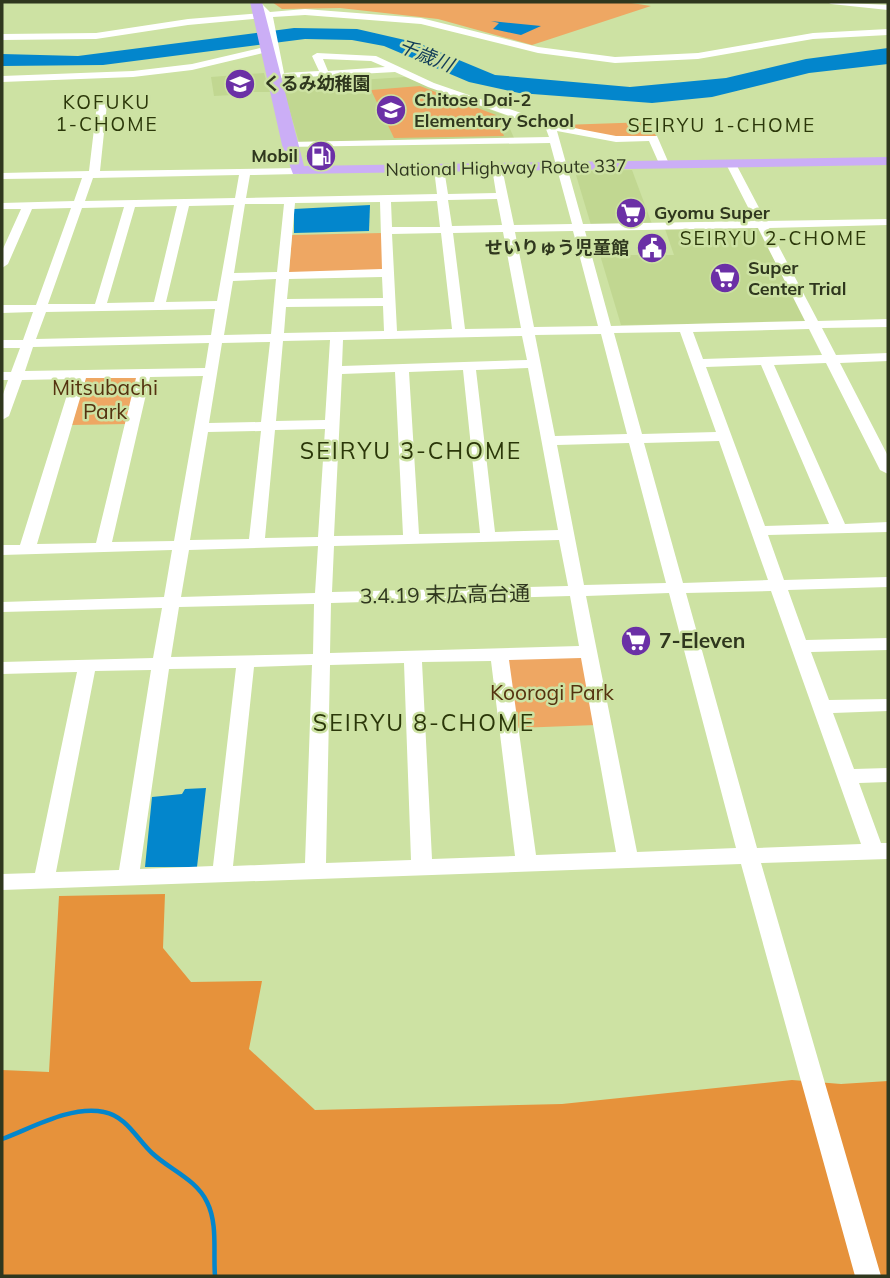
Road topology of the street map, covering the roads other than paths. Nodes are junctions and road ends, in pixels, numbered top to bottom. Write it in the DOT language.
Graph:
graph roads {
  1 [pos="256,2"];
  2 [pos="831,2"];
  3 [pos="888,8"];
  4 [pos="855,9"];
  5 [pos="264,19"];
  6 [pos="888,32"];
  7 [pos="842,33"];
  8 [pos="2,37"];
  9 [pos="269,53"];
  10 [pos="397,69"];
  11 [pos="324,73"];
  12 [pos="273,76"];
  13 [pos="2,79"];
  14 [pos="102,104"];
  15 [pos="551,127"];
  16 [pos="555,140"];
  17 [pos="289,145"];
  18 [pos="888,161"];
  19 [pos="731,164"];
  20 [pos="665,166"];
  21 [pos="497,168"];
  22 [pos="564,168"];
  23 [pos="439,169"];
  24 [pos="298,171"];
  25 [pos="245,172"];
  26 [pos="92,174"];
  27 [pos="2,176"];
  28 [pos="503,197"];
  29 [pos="443,198"];
  30 [pos="385,199"];
  31 [pos="239,201"];
  32 [pos="290,201"];
  33 [pos="184,202"];
  34 [pos="131,204"];
  35 [pos="28,205"];
  36 [pos="79,205"];
  37 [pos="2,206"];
  38 [pos="888,222"];
  39 [pos="763,224"];
  40 [pos="509,228"];
  41 [pos="580,228"];
  42 [pos="447,229"];
  43 [pos="387,230"];
  44 [pos="2,264"];
  45 [pos="388,273"];
  46 [pos="282,275"];
  47 [pos="227,277"];
  48 [pos="388,302"];
  49 [pos="280,303"];
  50 [pos="222,305"];
  51 [pos="159,306"];
  52 [pos="100,307"];
  53 [pos="2,309"];
  54 [pos="42,309"];
  55 [pos="888,323"];
  56 [pos="813,324"];
  57 [pos="685,327"];
  58 [pos="605,329"];
  59 [pos="527,332"];
  60 [pos="459,333"];
  61 [pos="391,335"];
  62 [pos="337,336"];
  63 [pos="276,338"];
  64 [pos="218,339"];
  65 [pos="29,343"];
  66 [pos="2,344"];
  67 [pos="888,357"];
  68 [pos="830,358"];
  69 [pos="766,360"];
  70 [pos="700,363"];
  71 [pos="536,364"];
  72 [pos="469,366"];
  73 [pos="402,368"];
  74 [pos="334,370"];
  75 [pos="211,372"];
  76 [pos="144,373"];
  77 [pos="80,374"];
  78 [pos="2,376"];
  79 [pos="17,376"];
  80 [pos="2,416"];
  81 [pos="332,424"];
  82 [pos="268,426"];
  83 [pos="201,428"];
  84 [pos="726,436"];
  85 [pos="636,440"];
  86 [pos="550,441"];
  87 [pos="888,470"];
  88 [pos="888,527"];
  89 [pos="839,528"];
  90 [pos="759,531"];
  91 [pos="567,535"];
  92 [pos="488,537"];
  93 [pos="411,538"];
  94 [pos="326,540"];
  95 [pos="257,542"];
  96 [pos="181,544"];
  97 [pos="103,546"];
  98 [pos="27,549"];
  99 [pos="2,550"];
  100 [pos="888,582"];
  101 [pos="779,586"];
  102 [pos="678,588"];
  103 [pos="578,591"];
  104 [pos="323,598"];
  105 [pos="171,602"];
  106 [pos="2,607"];
  107 [pos="888,644"];
  108 [pos="800,646"];
  109 [pos="589,652"];
  110 [pos="499,654"];
  111 [pos="413,657"];
  112 [pos="322,659"];
  113 [pos="246,662"];
  114 [pos="161,664"];
  115 [pos="88,666"];
  116 [pos="2,668"];
  117 [pos="888,705"];
  118 [pos="822,707"];
  119 [pos="888,775"];
  120 [pos="847,776"];
  121 [pos="881,851"];
  122 [pos="749,857"];
  123 [pos="628,861"];
  124 [pos="527,865"];
  125 [pos="422,868"];
  126 [pos="316,872"];
  127 [pos="222,875"];
  128 [pos="128,878"];
  129 [pos="44,880"];
  130 [pos="2,882"];
  131 [pos="868,1276"];
  1 -- 5 [label="highway"];
  2 -- 4 [label="street"];
  3 -- 4 [label="street"];
  4 -- 7 [label="street"];
  5 -- 7 [label="street"];
  5 -- 8 [label="street"];
  5 -- 9 [label="highway"];
  6 -- 7 [label="street"];
  9 -- 12 [label="highway"];
  9 -- 13 [label="street"];
  10 -- 11 [label="street"];
  10 -- 11 [label="street"];
  10 -- 15 [label="street"];
  11 -- 12 [label="street"];
  12 -- 17 [label="highway"];
  14 -- 26 [label="street"];
  15 -- 16 [label="street"];
  15 -- 20 [label="street"];
  16 -- 17 [label="street"];
  16 -- 22 [label="street"];
  17 -- 24 [label="highway"];
  18 -- 19 [label="highway, National Highway Route 337"];
  19 -- 20 [label="highway, National Highway Route 337"];
  19 -- 39 [label="street"];
  20 -- 22 [label="highway, National Highway Route 337"];
  21 -- 22 [label="highway, National Highway Route 337"];
  21 -- 23 [label="highway, National Highway Route 337"];
  21 -- 28 [label="street"];
  22 -- 41 [label="street"];
  23 -- 24 [label="highway, National Highway Route 337"];
  23 -- 29 [label="street"];
  24 -- 25 [label="street"];
  25 -- 26 [label="street"];
  25 -- 31 [label="street"];
  26 -- 27 [label="street"];
  26 -- 36 [label="street"];
  28 -- 29 [label="street"];
  28 -- 40 [label="street"];
  29 -- 30 [label="street"];
  29 -- 42 [label="street"];
  30 -- 32 [label="street"];
  30 -- 43 [label="street"];
  31 -- 32 [label="street"];
  31 -- 33 [label="street"];
  31 -- 47 [label="street"];
  32 -- 46 [label="street"];
  33 -- 34 [label="street"];
  33 -- 51 [label="street"];
  34 -- 36 [label="street"];
  34 -- 52 [label="street"];
  35 -- 36 [label="street"];
  35 -- 37 [label="street"];
  35 -- 44 [label="street"];
  36 -- 54 [label="street"];
  38 -- 39 [label="street"];
  39 -- 41 [label="street"];
  39 -- 56 [label="street"];
  40 -- 41 [label="street"];
  40 -- 42 [label="street"];
  40 -- 59 [label="street"];
  41 -- 58 [label="street"];
  42 -- 43 [label="street"];
  42 -- 60 [label="street"];
  43 -- 45 [label="street"];
  45 -- 46 [label="street"];
  45 -- 48 [label="street"];
  46 -- 47 [label="street"];
  46 -- 49 [label="street"];
  47 -- 50 [label="street"];
  48 -- 49 [label="street"];
  48 -- 61 [label="street"];
  49 -- 63 [label="street"];
  50 -- 51 [label="street"];
  50 -- 64 [label="street"];
  51 -- 52 [label="street"];
  52 -- 54 [label="street"];
  53 -- 54 [label="street"];
  54 -- 65 [label="street"];
  55 -- 56 [label="street"];
  56 -- 57 [label="street"];
  56 -- 68 [label="street"];
  57 -- 58 [label="street"];
  57 -- 70 [label="street"];
  58 -- 59 [label="street"];
  58 -- 85 [label="street"];
  59 -- 60 [label="street"];
  59 -- 71 [label="street"];
  60 -- 61 [label="street"];
  61 -- 62 [label="street"];
  62 -- 63 [label="street"];
  62 -- 74 [label="street"];
  63 -- 64 [label="street"];
  63 -- 82 [label="street"];
  64 -- 65 [label="street"];
  64 -- 75 [label="street"];
  65 -- 66 [label="street"];
  65 -- 79 [label="street"];
  67 -- 68 [label="street"];
  68 -- 69 [label="street"];
  68 -- 87 [label="street"];
  69 -- 70 [label="street"];
  69 -- 89 [label="street"];
  70 -- 84 [label="street"];
  71 -- 72 [label="street"];
  71 -- 86 [label="street"];
  72 -- 73 [label="street"];
  72 -- 92 [label="street"];
  73 -- 74 [label="street"];
  73 -- 93 [label="street"];
  74 -- 81 [label="street"];
  75 -- 76 [label="street"];
  75 -- 83 [label="street"];
  76 -- 77 [label="street"];
  76 -- 97 [label="street"];
  77 -- 79 [label="street"];
  77 -- 98 [label="street"];
  78 -- 79 [label="street"];
  79 -- 80 [label="street"];
  81 -- 82 [label="street"];
  81 -- 94 [label="street"];
  82 -- 83 [label="street"];
  82 -- 95 [label="street"];
  83 -- 96 [label="street"];
  84 -- 85 [label="street"];
  84 -- 90 [label="street"];
  85 -- 86 [label="street"];
  85 -- 102 [label="street"];
  86 -- 91 [label="street"];
  88 -- 89 [label="street"];
  89 -- 90 [label="street"];
  90 -- 101 [label="street"];
  91 -- 92 [label="street"];
  91 -- 103 [label="street"];
  92 -- 93 [label="street"];
  93 -- 94 [label="street"];
  94 -- 95 [label="street"];
  94 -- 104 [label="street"];
  95 -- 96 [label="street"];
  96 -- 97 [label="street"];
  96 -- 105 [label="street"];
  97 -- 98 [label="street"];
  98 -- 99 [label="street"];
  100 -- 101 [label="street, 3.4.19 末広高台通"];
  101 -- 102 [label="street, 3.4.19 末広高台通"];
  101 -- 108 [label="street"];
  102 -- 103 [label="street, 3.4.19 末広高台通"];
  102 -- 122 [label="street"];
  103 -- 104 [label="street, 3.4.19 末広高台通"];
  103 -- 109 [label="street"];
  104 -- 105 [label="street, 3.4.19 末広高台通"];
  104 -- 112 [label="street"];
  105 -- 106 [label="street, 3.4.19 末広高台通"];
  105 -- 114 [label="street"];
  107 -- 108 [label="street"];
  108 -- 118 [label="street"];
  109 -- 110 [label="street"];
  109 -- 123 [label="street"];
  110 -- 111 [label="street"];
  110 -- 124 [label="street"];
  111 -- 112 [label="street"];
  111 -- 125 [label="street"];
  112 -- 113 [label="street"];
  112 -- 126 [label="street"];
  113 -- 114 [label="street"];
  113 -- 127 [label="street"];
  114 -- 115 [label="street"];
  114 -- 128 [label="street"];
  115 -- 116 [label="street"];
  115 -- 129 [label="street"];
  117 -- 118 [label="street"];
  118 -- 120 [label="street"];
  119 -- 120 [label="street"];
  120 -- 121 [label="street"];
  121 -- 122 [label="street"];
  122 -- 123 [label="street"];
  122 -- 131 [label="street"];
  123 -- 124 [label="street"];
  124 -- 125 [label="street"];
  125 -- 126 [label="street"];
  126 -- 127 [label="street"];
  127 -- 128 [label="street"];
  128 -- 129 [label="street"];
  129 -- 130 [label="street"];
}
